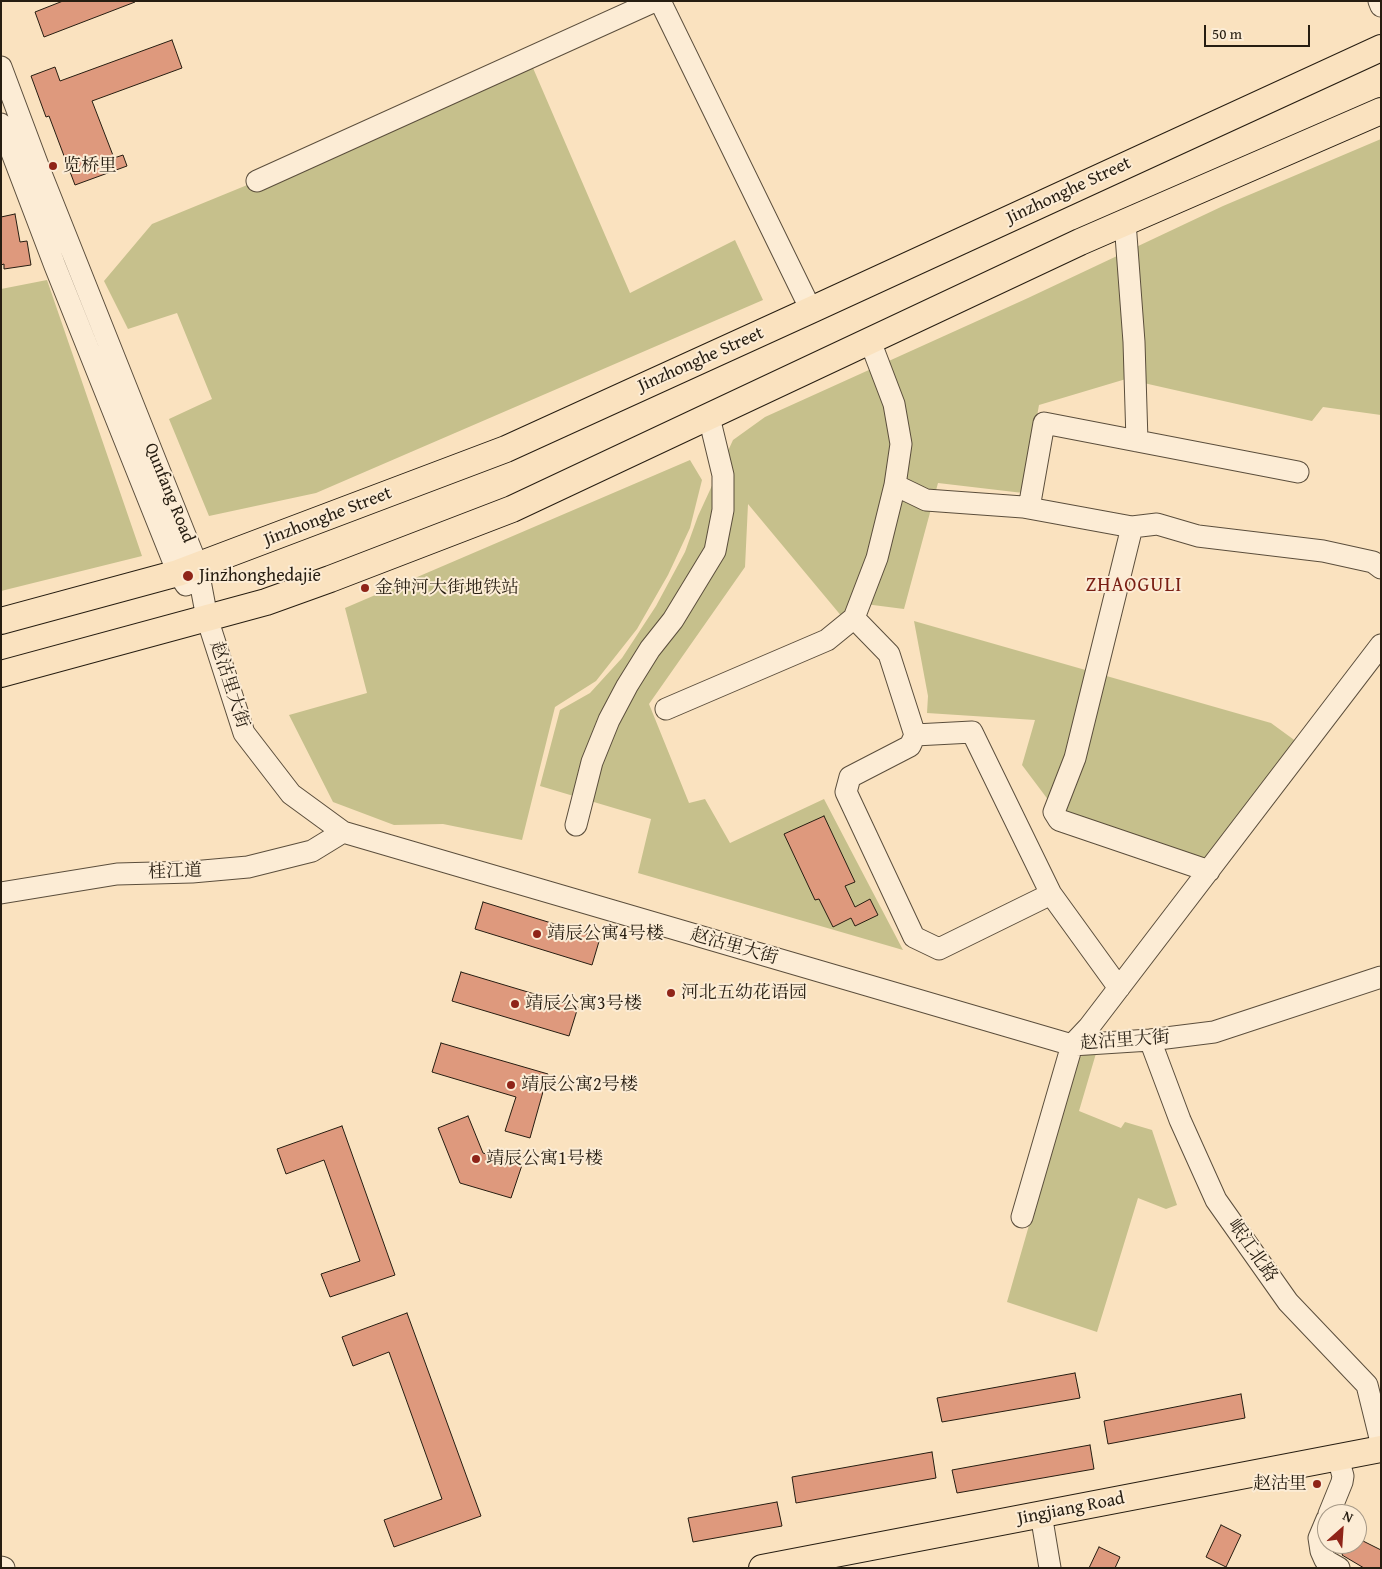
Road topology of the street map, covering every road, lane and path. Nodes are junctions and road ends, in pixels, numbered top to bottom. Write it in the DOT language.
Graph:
graph roads {
  1 [pos="656,1"];
  2 [pos="660,1"];
  3 [pos="1379,1"];
  4 [pos="1381,6"];
  5 [pos="1381,48"];
  6 [pos="1,67"];
  7 [pos="1381,111"];
  8 [pos="1,124"];
  9 [pos="257,181"];
  10 [pos="1125,222"];
  11 [pos="811,310"];
  12 [pos="870,341"];
  13 [pos="709,416"];
  14 [pos="1137,441"];
  15 [pos="1298,472"];
  16 [pos="895,484"];
  17 [pos="1029,508"];
  18 [pos="1132,527"];
  19 [pos="1381,568"];
  20 [pos="188,569"];
  21 [pos="207,618"];
  22 [pos="854,618"];
  23 [pos="1,621"];
  24 [pos="1381,645"];
  25 [pos="1,674"];
  26 [pos="666,709"];
  27 [pos="915,735"];
  28 [pos="576,825"];
  29 [pos="343,832"];
  30 [pos="1208,871"];
  31 [pos="1,893"];
  32 [pos="1051,894"];
  33 [pos="1381,977"];
  34 [pos="1119,988"];
  35 [pos="1150,1040"];
  36 [pos="1072,1045"];
  37 [pos="1022,1217"];
  38 [pos="1381,1442"];
  39 [pos="1381,1449"];
  40 [pos="1381,1463"];
  41 [pos="1340,1464"];
  42 [pos="1333,1504"];
  43 [pos="1042,1521"];
  44 [pos="1322,1554"];
  45 [pos="762,1568"];
  46 [pos="833,1568"];
  47 [pos="1050,1568"];
  48 [pos="1339,1568"];
  1 -- 9 [label="street"];
  2 -- 11 [label="street"];
  3 -- 4 [label="street"];
  5 -- 11 [label="main road, Jinzhonghe Street"];
  6 -- 20 [label="street, Qunfang Road"];
  7 -- 10 [label="main road"];
  8 -- 20 [label="street, Qunfang Road"];
  10 -- 12 [label="main road"];
  10 -- 14 [label="street"];
  11 -- 20 [label="main road, Jinzhonghe Street"];
  12 -- 13 [label="main road"];
  12 -- 16 [label="street"];
  13 -- 21 [label="main road"];
  13 -- 28 [label="street"];
  14 -- 15 [label="street"];
  14 -- 17 [label="street"];
  16 -- 17 [label="street"];
  16 -- 22 [label="street"];
  17 -- 18 [label="street"];
  18 -- 19 [label="street"];
  18 -- 30 [label="street"];
  20 -- 21 [label="street, Qunfang Road"];
  20 -- 23 [label="main road, Jinzhonghe Street"];
  21 -- 25 [label="main road"];
  21 -- 29 [label="street, 赵沽里大街"];
  22 -- 26 [label="street"];
  22 -- 27 [label="street"];
  24 -- 30 [label="street"];
  27 -- 32 [label="street"];
  27 -- 32 [label="street"];
  29 -- 31 [label="street, 桂江道"];
  29 -- 36 [label="street, 赵沽里大街"];
  30 -- 34 [label="street"];
  32 -- 34 [label="street"];
  33 -- 35 [label="street, 赵沽里大街"];
  34 -- 36 [label="street"];
  35 -- 36 [label="street, 赵沽里大街"];
  35 -- 38 [label="street, 岷江北路"];
  36 -- 37 [label="street"];
  39 -- 41 [label="main road, Jingjiang Road"];
  40 -- 41 [label="main road, Jingjiang Road"];
  41 -- 42 [label="street"];
  41 -- 43 [label="main road, Jingjiang Road"];
  43 -- 45 [label="main road, Jingjiang Road"];
  43 -- 46 [label="main road, Jingjiang Road"];
  43 -- 47 [label="street"];
  44 -- 48 [label="street"];
}
